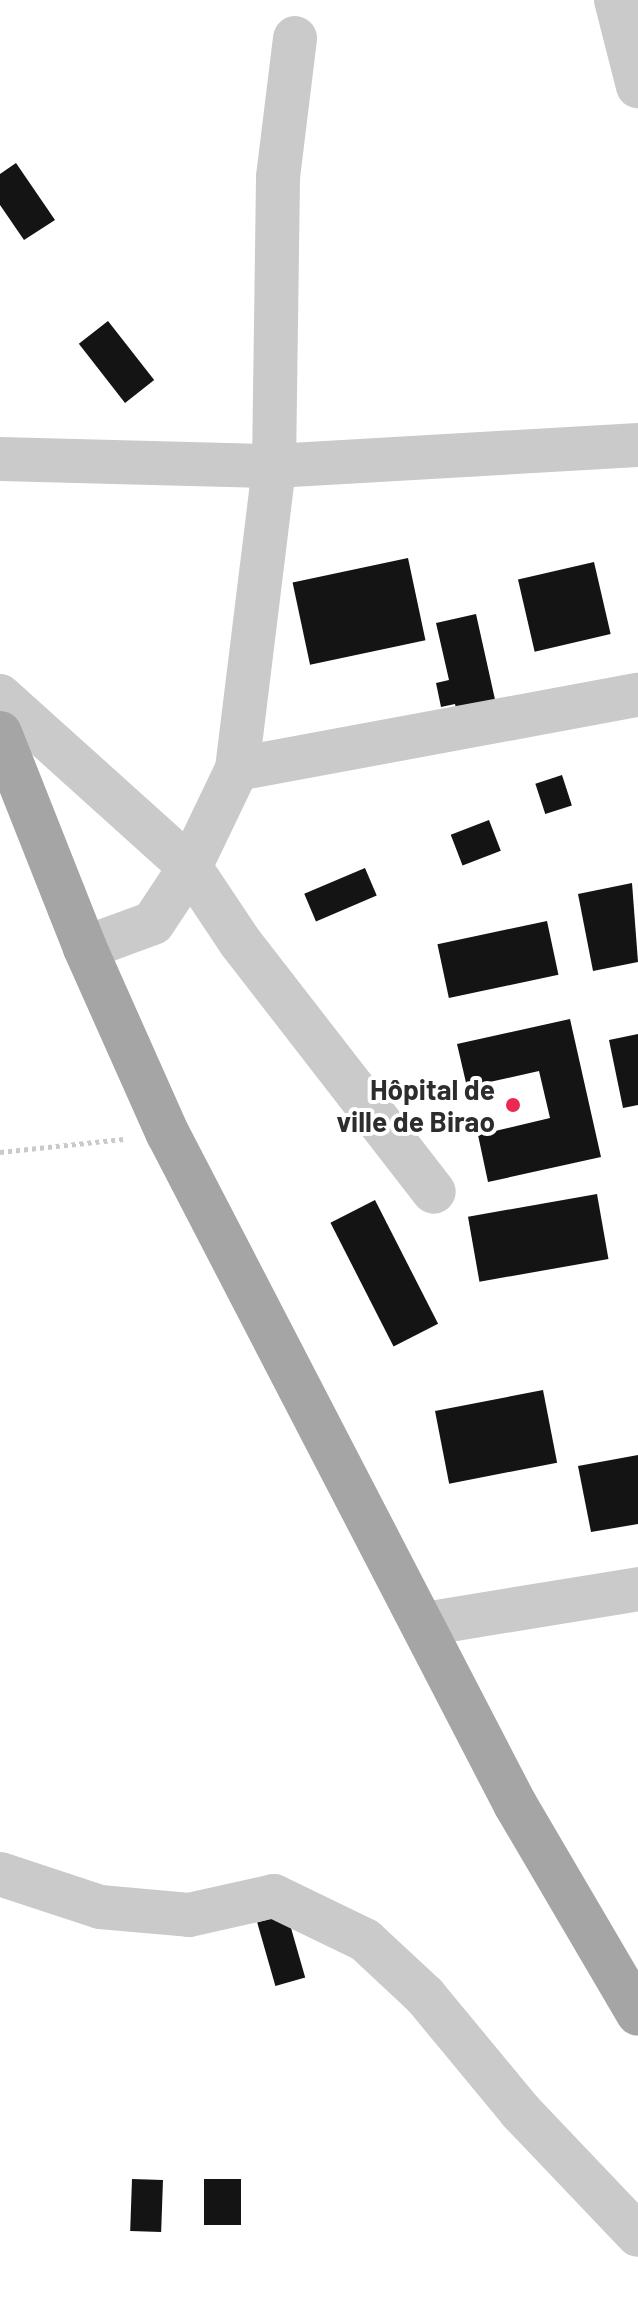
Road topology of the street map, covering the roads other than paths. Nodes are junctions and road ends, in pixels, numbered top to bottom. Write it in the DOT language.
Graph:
graph roads {
  1 [pos="616,0"];
  2 [pos="295,38"];
  3 [pos="638,86"];
  4 [pos="638,445"];
  5 [pos="0,459"];
  6 [pos="274,466"];
  7 [pos="638,695"];
  8 [pos="0,696"];
  9 [pos="0,733"];
  10 [pos="237,769"];
  11 [pos="190,867"];
  12 [pos="85,948"];
  13 [pos="434,1192"];
  14 [pos="638,1589"];
  15 [pos="425,1624"];
  16 [pos="0,1874"];
  17 [pos="638,2014"];
  18 [pos="638,2235"];
  1 -- 3 [label="street"];
  2 -- 6 [label="street"];
  4 -- 6 [label="street"];
  5 -- 6 [label="street"];
  6 -- 10 [label="street"];
  7 -- 10 [label="street"];
  8 -- 11 [label="street"];
  9 -- 12 [label="main road"];
  10 -- 11 [label="street"];
  11 -- 12 [label="street"];
  11 -- 13 [label="street"];
  12 -- 15 [label="main road"];
  14 -- 15 [label="street"];
  15 -- 17 [label="main road"];
  16 -- 18 [label="street"];
}
